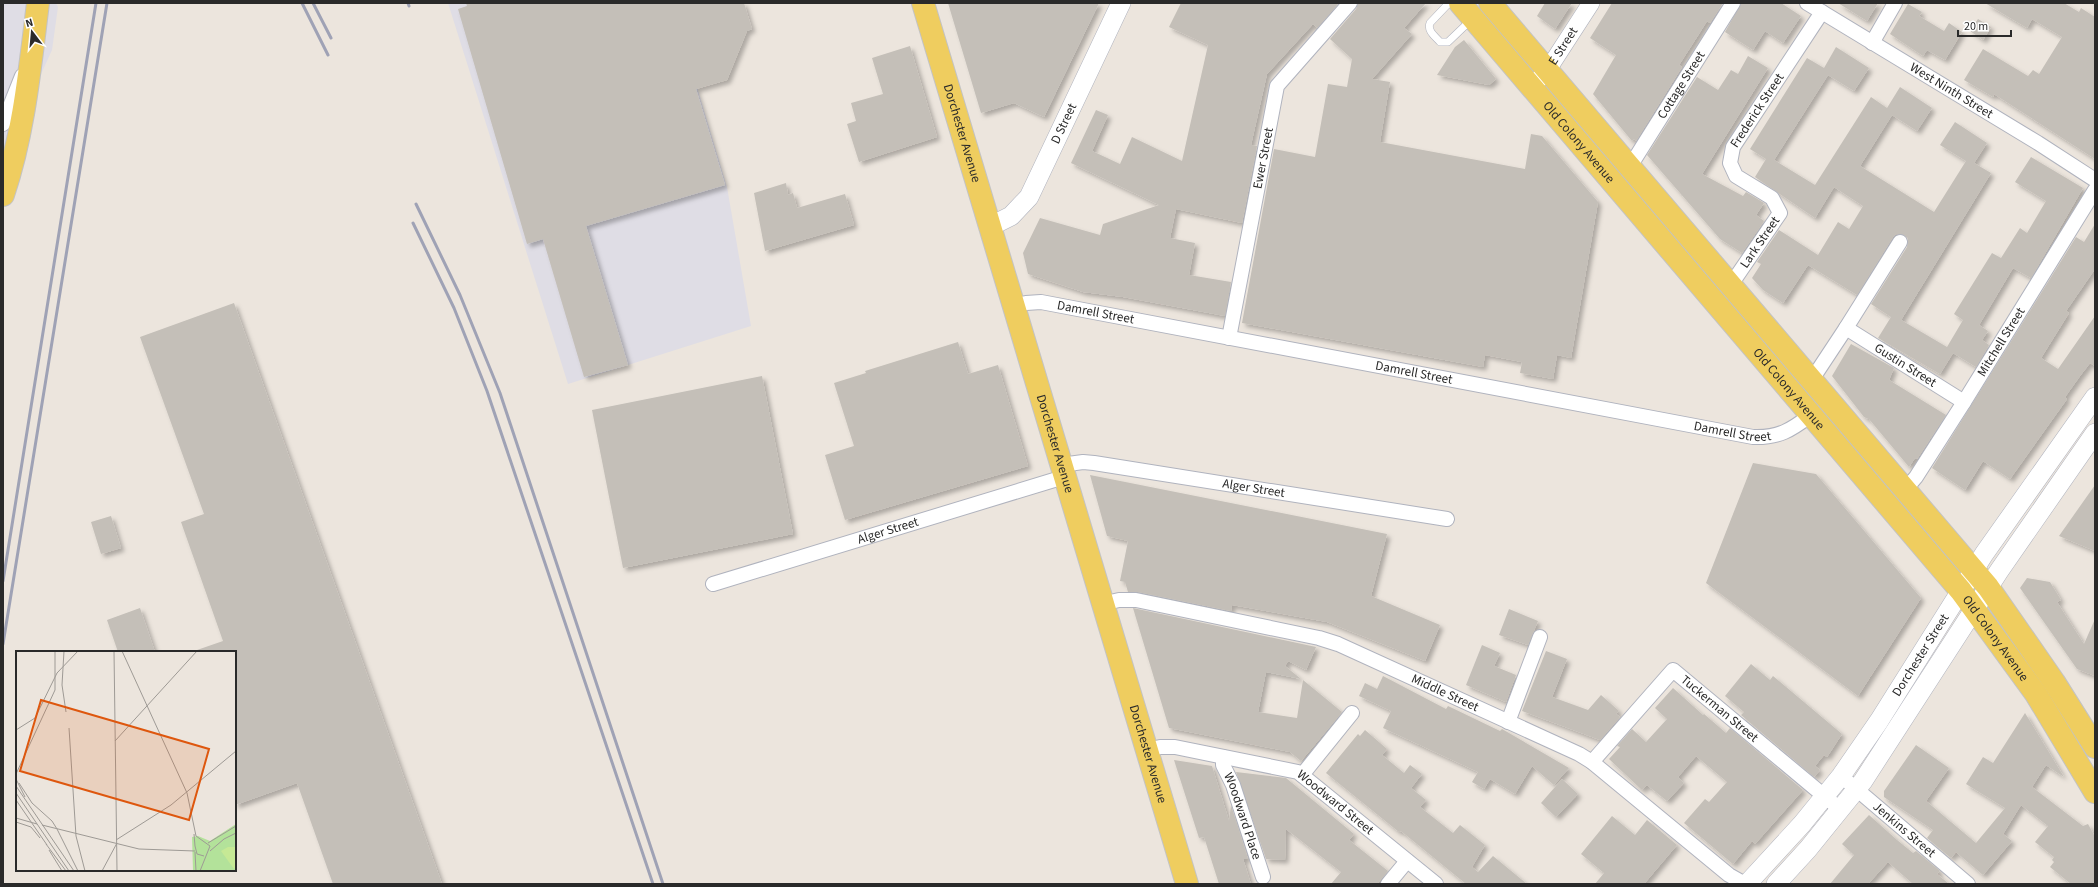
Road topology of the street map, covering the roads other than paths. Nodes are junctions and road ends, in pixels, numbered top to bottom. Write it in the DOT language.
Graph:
graph roads {
  1 [pos="29,3"];
  2 [pos="38,3"];
  3 [pos="923,3"];
  4 [pos="1121,3"];
  5 [pos="1350,3"];
  6 [pos="1449,3"];
  7 [pos="1490,3"];
  8 [pos="1591,3"];
  9 [pos="1733,3"];
  10 [pos="1807,3"];
  11 [pos="1895,3"];
  12 [pos="1467,10"];
  13 [pos="1822,12"];
  14 [pos="1872,42"];
  15 [pos="1547,71"];
  16 [pos="1532,86"];
  17 [pos="3,124"];
  18 [pos="1629,168"];
  19 [pos="2095,180"];
  20 [pos="2095,190"];
  21 [pos="3,195"];
  22 [pos="1772,198"];
  23 [pos="989,228"];
  24 [pos="1900,242"];
  25 [pos="1730,286"];
  26 [pos="1013,306"];
  27 [pos="1846,328"];
  28 [pos="1229,338"];
  29 [pos="1810,381"];
  30 [pos="1964,402"];
  31 [pos="2092,406"];
  32 [pos="1811,415"];
  33 [pos="2095,433"];
  34 [pos="1063,471"];
  35 [pos="1904,490"];
  36 [pos="1447,519"];
  37 [pos="1974,570"];
  38 [pos="713,584"];
  39 [pos="1988,588"];
  40 [pos="1961,591"];
  41 [pos="1102,604"];
  42 [pos="1974,609"];
  43 [pos="1540,637"];
  44 [pos="1898,690"];
  45 [pos="1916,700"];
  46 [pos="1352,713"];
  47 [pos="1508,722"];
  48 [pos="2092,735"];
  49 [pos="1147,750"];
  50 [pos="1223,757"];
  51 [pos="1592,762"];
  52 [pos="1302,775"];
  53 [pos="1841,776"];
  54 [pos="1857,789"];
  55 [pos="2095,792"];
  56 [pos="1825,797"];
  57 [pos="1841,810"];
  58 [pos="1407,860"];
  59 [pos="1263,877"];
  60 [pos="1187,884"];
  61 [pos="1388,884"];
  62 [pos="1436,884"];
  63 [pos="1746,884"];
  64 [pos="1776,884"];
  65 [pos="1968,884"];
  1 -- 17 [label="street"];
  2 -- 21 [label="main road"];
  3 -- 23 [label="main road, Dorchester Avenue"];
  4 -- 23 [label="main road, D Street"];
  5 -- 28 [label="street, Ewer Street"];
  6 -- 12 [label="lane"];
  7 -- 15 [label="main road, Old Colony Avenue"];
  8 -- 15 [label="street, E Street"];
  9 -- 18 [label="street, Cottage Street"];
  10 -- 13 [label="street, West Ninth Street"];
  11 -- 14 [label="street"];
  12 -- 16 [label="main road, Old Colony Avenue"];
  13 -- 14 [label="street, West Ninth Street"];
  13 -- 22 [label="street, Frederick Street"];
  14 -- 19 [label="street, West Ninth Street"];
  15 -- 16 [label="street, E Street"];
  15 -- 18 [label="main road, Old Colony Avenue"];
  16 -- 32 [label="main road, Old Colony Avenue"];
  18 -- 25 [label="main road, Old Colony Avenue"];
  20 -- 30 [label="street, Mitchell Street"];
  22 -- 25 [label="street, Lark Street"];
  23 -- 26 [label="main road, Dorchester Avenue"];
  24 -- 27 [label="street"];
  25 -- 29 [label="main road, Old Colony Avenue"];
  26 -- 28 [label="street, Damrell Street"];
  26 -- 34 [label="main road, Dorchester Avenue"];
  27 -- 29 [label="street"];
  27 -- 30 [label="street, Gustin Street"];
  28 -- 32 [label="street, Damrell Street"];
  29 -- 35 [label="main road, Old Colony Avenue"];
  30 -- 35 [label="street, Mitchell Street"];
  31 -- 37 [label="main road, Dorchester Street"];
  32 -- 40 [label="main road, Old Colony Avenue"];
  33 -- 39 [label="main road, Dorchester Street"];
  34 -- 36 [label="street, Alger Street"];
  34 -- 38 [label="street, Alger Street"];
  34 -- 41 [label="main road, Dorchester Avenue"];
  35 -- 37 [label="main road, Old Colony Avenue"];
  37 -- 39 [label="main road, Old Colony Avenue"];
  37 -- 40 [label="main road, Dorchester Street"];
  39 -- 42 [label="main road, Dorchester Street"];
  39 -- 48 [label="main road, Old Colony Avenue"];
  40 -- 42 [label="main road, Old Colony Avenue"];
  40 -- 44 [label="main road, Dorchester Street"];
  41 -- 47 [label="street, Middle Street"];
  41 -- 49 [label="main road, Dorchester Avenue"];
  42 -- 45 [label="main road, Dorchester Street"];
  42 -- 55 [label="main road, Old Colony Avenue"];
  43 -- 47 [label="street"];
  44 -- 45 [label="main road"];
  44 -- 53 [label="main road, Dorchester Street"];
  45 -- 54 [label="main road, Dorchester Street"];
  46 -- 52 [label="street"];
  47 -- 51 [label="street, Middle Street"];
  49 -- 50 [label="street, Woodward Street"];
  49 -- 60 [label="main road, Dorchester Avenue"];
  50 -- 52 [label="street, Woodward Street"];
  50 -- 59 [label="street, Woodward Place"];
  51 -- 56 [label="street, Tuckerman Street"];
  51 -- 63 [label="street, Middle Street"];
  52 -- 58 [label="street, Woodward Street"];
  53 -- 54 [label="street, Jenkins Street"];
  53 -- 56 [label="main road, Dorchester Street"];
  54 -- 57 [label="main road, Dorchester Street"];
  54 -- 65 [label="street, Jenkins Street"];
  56 -- 57 [label="street, Tuckerman Street"];
  56 -- 63 [label="main road, Dorchester Street"];
  57 -- 64 [label="main road, Dorchester Street"];
  58 -- 61 [label="street"];
  58 -- 62 [label="street, Woodward Street"];
}
